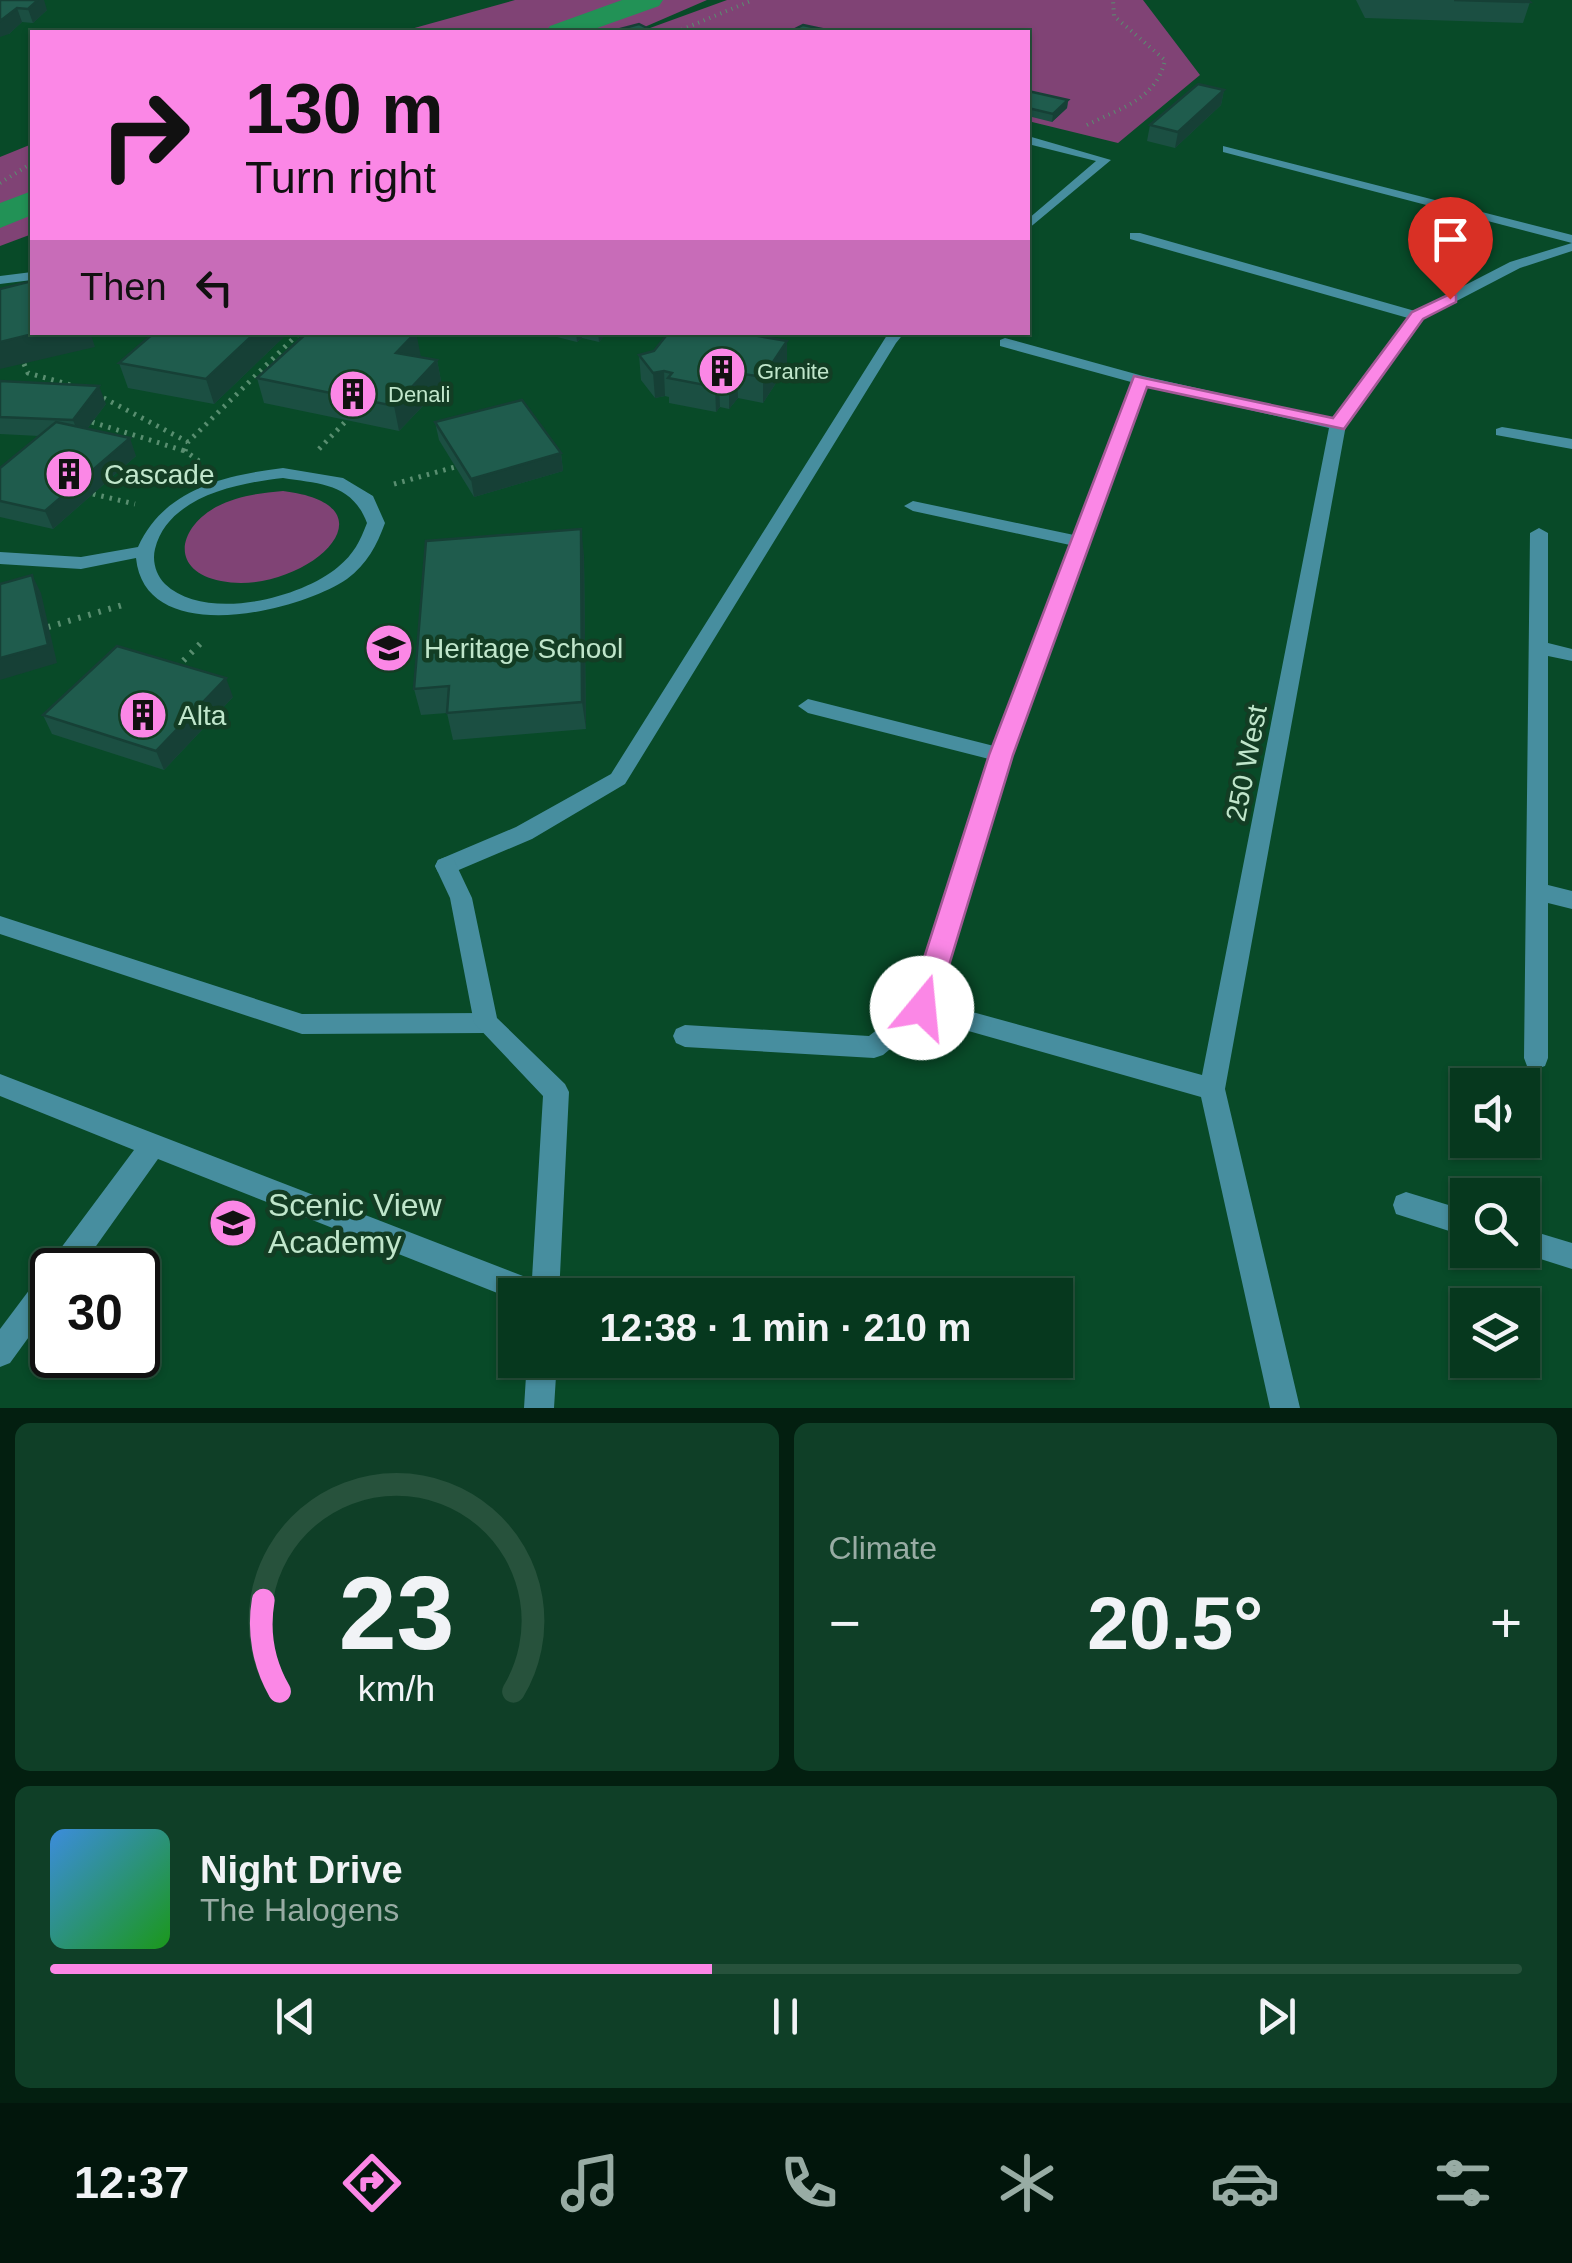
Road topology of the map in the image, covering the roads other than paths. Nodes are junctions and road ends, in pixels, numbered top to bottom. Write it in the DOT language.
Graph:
graph roads {
  1 [pos="1030,141"];
  2 [pos="1227,148"];
  3 [pos="1030,222"];
  4 [pos="1135,236"];
  5 [pos="1572,239"];
  6 [pos="1572,248"];
  7 [pos="30,276"];
  8 [pos="0,280"];
  9 [pos="1418,316"];
  10 [pos="895,335"];
  11 [pos="1005,343"];
  12 [pos="1140,380"];
  13 [pos="1338,425"];
  14 [pos="1502,432"];
  15 [pos="1572,444"];
  16 [pos="913,506"];
  17 [pos="1538,533"];
  18 [pos="1079,542"];
  19 [pos="145,551"];
  20 [pos="0,558"];
  21 [pos="1537,648"];
  22 [pos="1572,655"];
  23 [pos="808,706"];
  24 [pos="1001,755"];
  25 [pos="1536,892"];
  26 [pos="1572,900"];
  27 [pos="0,925"];
  28 [pos="922,1008"];
  29 [pos="486,1023"];
  30 [pos="685,1036"];
  31 [pos="1536,1058"];
  32 [pos="0,1085"];
  33 [pos="1212,1089"];
  34 [pos="153,1145"];
  35 [pos="1406,1205"];
  36 [pos="1450,1218"];
  37 [pos="1540,1246"];
  38 [pos="78,1248"];
  39 [pos="1572,1256"];
  40 [pos="547,1278"];
  41 [pos="498,1280"];
  42 [pos="30,1312"];
  43 [pos="0,1354"];
  44 [pos="541,1378"];
  45 [pos="539,1408"];
  46 [pos="1285,1408"];
  1 -- 3 [label="street"];
  2 -- 5 [label="street"];
  4 -- 9 [label="street"];
  6 -- 9 [label="street, 250 West"];
  7 -- 8 [label="street"];
  9 -- 13 [label="street, 250 West"];
  10 -- 29 [label="street"];
  11 -- 12 [label="street"];
  12 -- 13 [label="street"];
  12 -- 18 [label="street"];
  13 -- 33 [label="street, 250 West"];
  14 -- 15 [label="street"];
  16 -- 18 [label="street"];
  17 -- 21 [label="street"];
  18 -- 24 [label="street"];
  19 -- 19 [label="street"];
  19 -- 20 [label="street"];
  21 -- 22 [label="street"];
  21 -- 25 [label="street"];
  23 -- 24 [label="street"];
  24 -- 28 [label="street"];
  25 -- 26 [label="street"];
  25 -- 31 [label="street"];
  27 -- 29 [label="street"];
  28 -- 30 [label="street"];
  28 -- 33 [label="street"];
  29 -- 40 [label="street"];
  32 -- 34 [label="street"];
  33 -- 46 [label="street, 250 West"];
  34 -- 38 [label="street"];
  34 -- 41 [label="street"];
  35 -- 36 [label="street"];
  37 -- 39 [label="street"];
  42 -- 43 [label="street"];
  44 -- 45 [label="street"];
}
